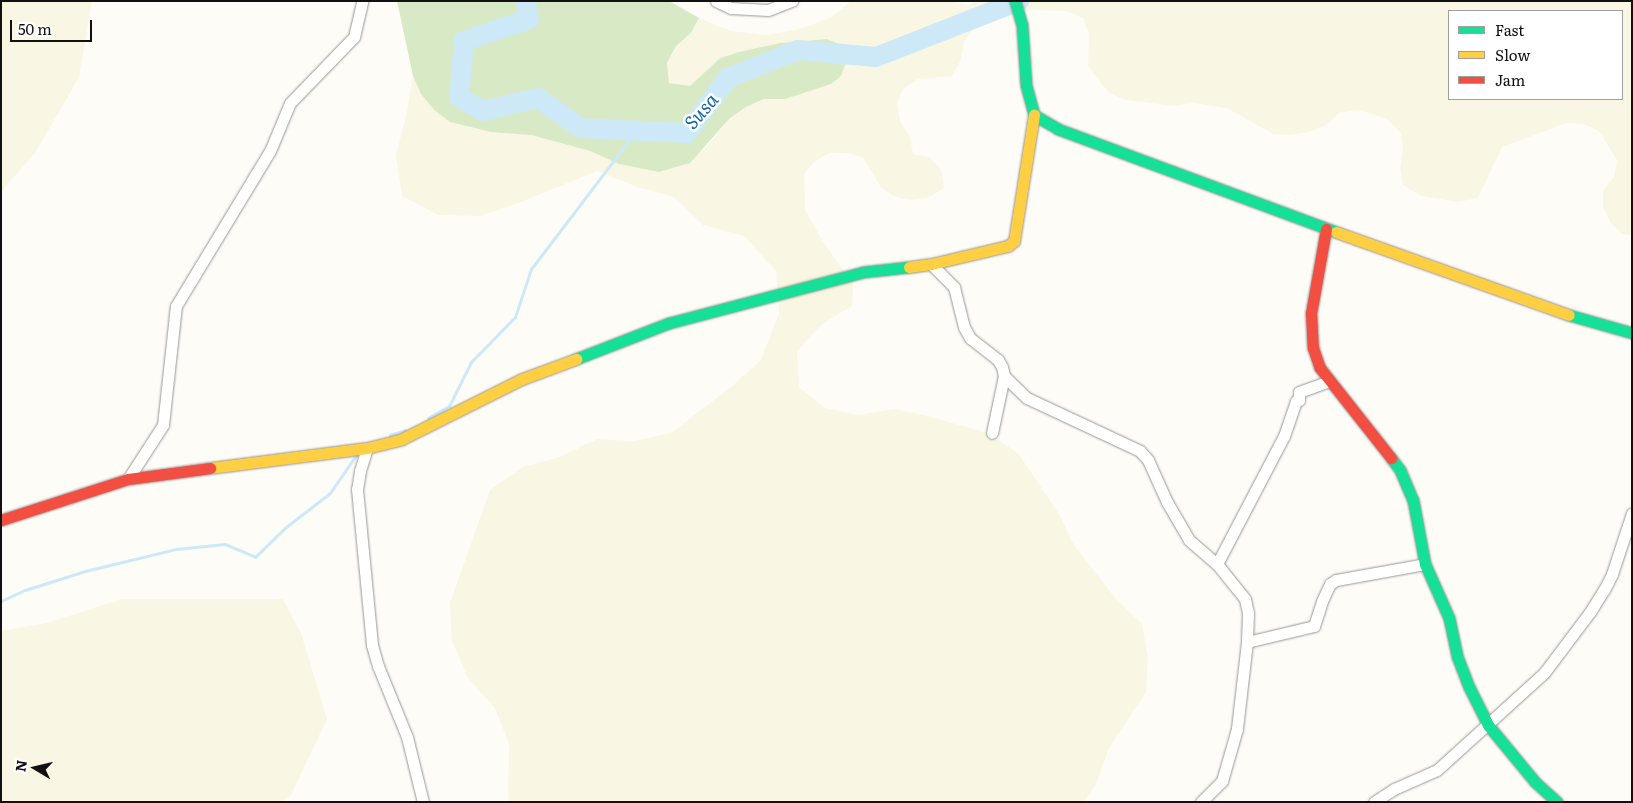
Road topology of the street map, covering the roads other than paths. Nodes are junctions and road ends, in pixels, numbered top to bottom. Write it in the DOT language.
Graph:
graph roads {
  1 [pos="362,1"];
  2 [pos="716,1"];
  3 [pos="792,1"];
  4 [pos="1016,4"];
  5 [pos="1034,115"];
  6 [pos="1326,229"];
  7 [pos="931,264"];
  8 [pos="1632,333"];
  9 [pos="1004,376"];
  10 [pos="1330,381"];
  11 [pos="992,433"];
  12 [pos="367,448"];
  13 [pos="128,479"];
  14 [pos="1632,513"];
  15 [pos="1,520"];
  16 [pos="1217,564"];
  17 [pos="1425,564"];
  18 [pos="1247,642"];
  19 [pos="1488,725"];
  20 [pos="423,802"];
  21 [pos="1201,802"];
  22 [pos="1374,802"];
  23 [pos="1557,802"];
  1 -- 13 [label="street"];
  2 -- 3 [label="street"];
  4 -- 5 [label="street"];
  5 -- 6 [label="street"];
  5 -- 7 [label="street"];
  6 -- 8 [label="street"];
  6 -- 10 [label="street"];
  7 -- 9 [label="street"];
  7 -- 12 [label="street"];
  9 -- 11 [label="street"];
  9 -- 16 [label="street"];
  10 -- 16 [label="street"];
  10 -- 17 [label="street"];
  12 -- 13 [label="street"];
  12 -- 20 [label="street"];
  13 -- 15 [label="street"];
  14 -- 19 [label="street"];
  16 -- 18 [label="street"];
  17 -- 18 [label="street"];
  17 -- 19 [label="street"];
  18 -- 21 [label="street"];
  19 -- 22 [label="street"];
  19 -- 23 [label="street"];
}
